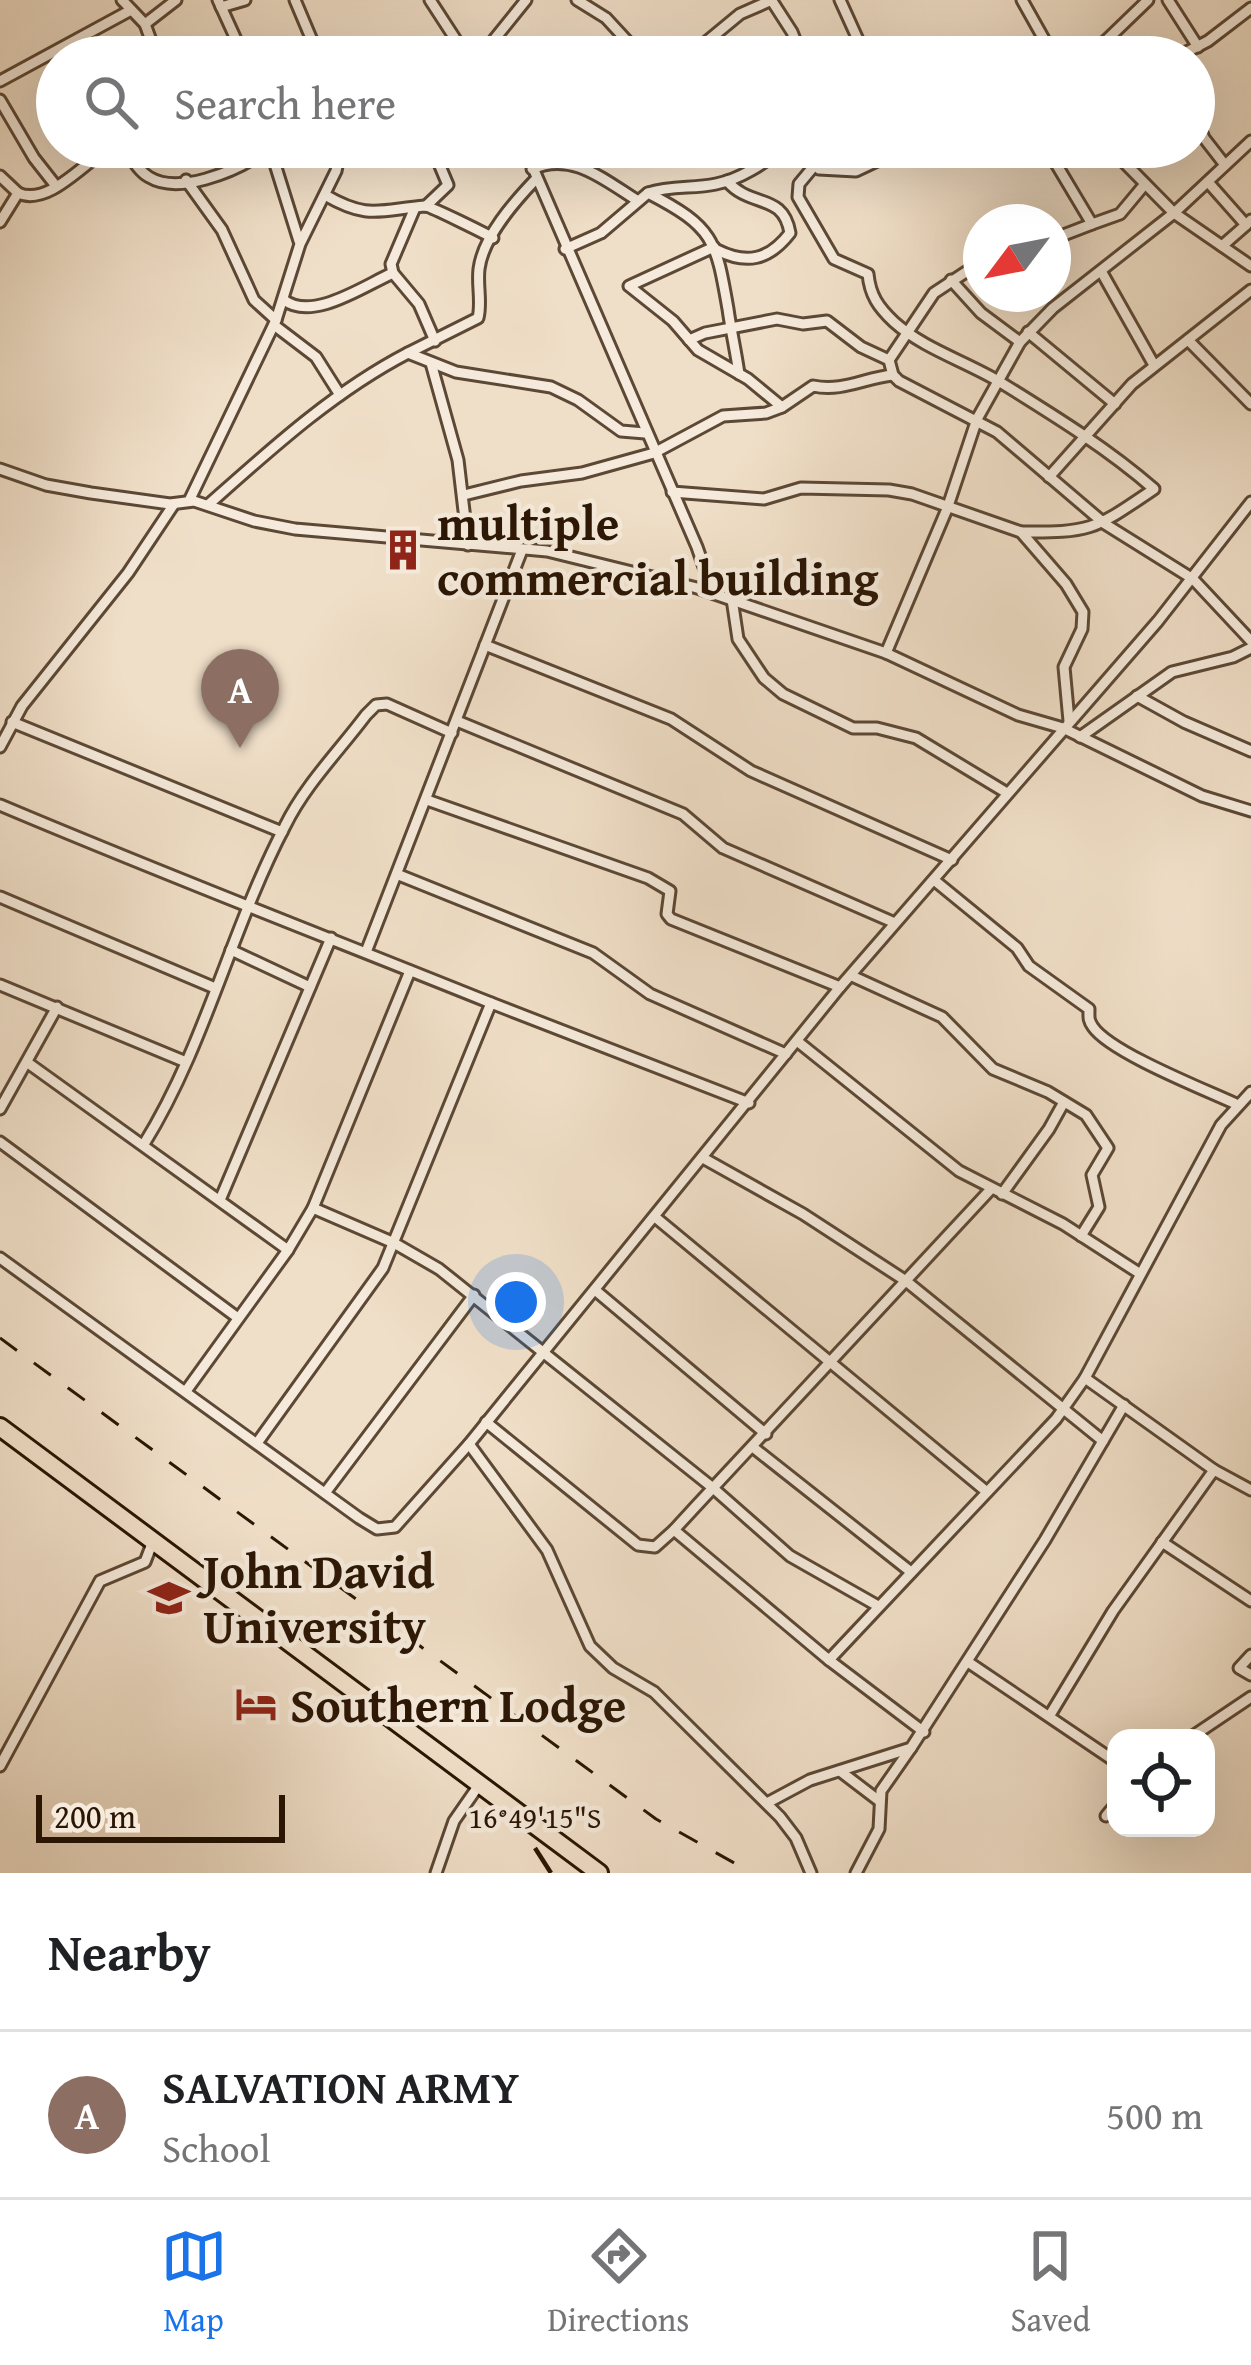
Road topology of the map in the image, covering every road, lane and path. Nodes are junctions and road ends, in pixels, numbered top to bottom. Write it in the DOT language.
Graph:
graph roads {
  1 [pos="122,0"];
  2 [pos="176,0"];
  3 [pos="244,0"];
  4 [pos="295,0"];
  5 [pos="430,0"];
  6 [pos="526,0"];
  7 [pos="577,0"];
  8 [pos="772,0"];
  9 [pos="840,0"];
  10 [pos="1022,0"];
  11 [pos="1148,0"];
  12 [pos="1168,0"];
  13 [pos="220,3"];
  14 [pos="1251,8"];
  15 [pos="131,10"];
  16 [pos="145,24"];
  17 [pos="86,36"];
  18 [pos="149,36"];
  19 [pos="235,36"];
  20 [pos="310,36"];
  21 [pos="453,36"];
  22 [pos="497,36"];
  23 [pos="623,36"];
  24 [pos="713,36"];
  25 [pos="794,36"];
  26 [pos="856,36"];
  27 [pos="1042,36"];
  28 [pos="1108,36"];
  29 [pos="1191,36"];
  30 [pos="1213,36"];
  31 [pos="36,63"];
  32 [pos="0,81"];
  33 [pos="0,100"];
  34 [pos="1251,141"];
  35 [pos="1215,152"];
  36 [pos="36,161"];
  37 [pos="1226,165"];
  38 [pos="42,168"];
  39 [pos="81,168"];
  40 [pos="142,168"];
  41 [pos="231,168"];
  42 [pos="276,168"];
  43 [pos="334,168"];
  44 [pos="441,168"];
  45 [pos="532,168"];
  46 [pos="546,168"];
  47 [pos="581,168"];
  48 [pos="750,168"];
  49 [pos="813,168"];
  50 [pos="831,168"];
  51 [pos="862,168"];
  52 [pos="1059,168"];
  53 [pos="1129,168"];
  54 [pos="534,174"];
  55 [pos="0,176"];
  56 [pos="186,181"];
  57 [pos="727,181"];
  58 [pos="1208,182"];
  59 [pos="1145,184"];
  60 [pos="56,186"];
  61 [pos="18,193"];
  62 [pos="648,193"];
  63 [pos="325,195"];
  64 [pos="638,201"];
  65 [pos="426,206"];
  66 [pos="414,210"];
  67 [pos="1174,213"];
  68 [pos="0,222"];
  69 [pos="1248,222"];
  70 [pos="1092,224"];
  71 [pos="1071,232"];
  72 [pos="493,238"];
  73 [pos="300,244"];
  74 [pos="1222,246"];
  75 [pos="716,248"];
  76 [pos="565,249"];
  77 [pos="1251,266"];
  78 [pos="393,272"];
  79 [pos="1101,272"];
  80 [pos="963,273"];
  81 [pos="951,280"];
  82 [pos="1251,290"];
  83 [pos="284,300"];
  84 [pos="275,322"];
  85 [pos="732,329"];
  86 [pos="1028,332"];
  87 [pos="907,333"];
  88 [pos="689,340"];
  89 [pos="1188,340"];
  90 [pos="435,341"];
  91 [pos="1020,342"];
  92 [pos="408,353"];
  93 [pos="889,360"];
  94 [pos="431,362"];
  95 [pos="1154,365"];
  96 [pos="739,374"];
  97 [pos="893,375"];
  98 [pos="997,381"];
  99 [pos="340,395"];
  100 [pos="1115,404"];
  101 [pos="1251,404"];
  102 [pos="782,407"];
  103 [pos="977,418"];
  104 [pos="645,433"];
  105 [pos="1087,437"];
  106 [pos="654,453"];
  107 [pos="0,469"];
  108 [pos="1049,478"];
  109 [pos="672,492"];
  110 [pos="464,495"];
  111 [pos="189,501"];
  112 [pos="1251,502"];
  113 [pos="174,504"];
  114 [pos="208,505"];
  115 [pos="947,509"];
  116 [pos="1105,524"];
  117 [pos="1021,532"];
  118 [pos="468,545"];
  119 [pos="522,550"];
  120 [pos="1193,579"];
  121 [pos="713,592"];
  122 [pos="732,599"];
  123 [pos="1251,644"];
  124 [pos="485,645"];
  125 [pos="886,653"];
  126 [pos="1137,696"];
  127 [pos="1066,724"];
  128 [pos="454,727"];
  129 [pos="6,729"];
  130 [pos="1080,736"];
  131 [pos="0,747"];
  132 [pos="1251,751"];
  133 [pos="1007,793"];
  134 [pos="427,800"];
  135 [pos="0,806"];
  136 [pos="1250,809"];
  137 [pos="282,832"];
  138 [pos="952,860"];
  139 [pos="399,875"];
  140 [pos="934,880"];
  141 [pos="0,897"];
  142 [pos="248,909"];
  143 [pos="895,923"];
  144 [pos="331,938"];
  145 [pos="231,950"];
  146 [pos="367,952"];
  147 [pos="410,970"];
  148 [pos="852,976"];
  149 [pos="0,985"];
  150 [pos="310,987"];
  151 [pos="215,988"];
  152 [pos="840,988"];
  153 [pos="490,1003"];
  154 [pos="57,1006"];
  155 [pos="797,1041"];
  156 [pos="786,1054"];
  157 [pos="186,1062"];
  158 [pos="28,1063"];
  159 [pos="1251,1092"];
  160 [pos="1064,1102"];
  161 [pos="749,1103"];
  162 [pos="1238,1105"];
  163 [pos="0,1109"];
  164 [pos="0,1142"];
  165 [pos="144,1144"];
  166 [pos="703,1158"];
  167 [pos="997,1192"];
  168 [pos="220,1200"];
  169 [pos="313,1208"];
  170 [pos="655,1217"];
  171 [pos="1082,1236"];
  172 [pos="394,1243"];
  173 [pos="288,1250"];
  174 [pos="0,1258"];
  175 [pos="1139,1273"];
  176 [pos="906,1281"];
  177 [pos="596,1290"];
  178 [pos="474,1295"];
  179 [pos="238,1318"];
  180 [pos="544,1352"];
  181 [pos="831,1361"];
  182 [pos="1085,1378"];
  183 [pos="186,1390"];
  184 [pos="1124,1405"];
  185 [pos="1064,1408"];
  186 [pos="487,1422"];
  187 [pos="0,1427"];
  188 [pos="766,1433"];
  189 [pos="1103,1441"];
  190 [pos="257,1443"];
  191 [pos="469,1444"];
  192 [pos="754,1448"];
  193 [pos="1214,1470"];
  194 [pos="1250,1486"];
  195 [pos="713,1488"];
  196 [pos="987,1492"];
  197 [pos="326,1493"];
  198 [pos="674,1530"];
  199 [pos="154,1539"];
  200 [pos="1162,1542"];
  201 [pos="911,1572"];
  202 [pos="1251,1600"];
  203 [pos="878,1606"];
  204 [pos="1251,1655"];
  205 [pos="829,1660"];
  206 [pos="968,1662"];
  207 [pos="1251,1675"];
  208 [pos="1251,1697"];
  209 [pos="1050,1715"];
  210 [pos="1203,1729"];
  211 [pos="924,1732"];
  212 [pos="911,1748"];
  213 [pos="1107,1756"];
  214 [pos="0,1766"];
  215 [pos="840,1771"];
  216 [pos="479,1785"];
  217 [pos="878,1800"];
  218 [pos="767,1803"];
  219 [pos="436,1873"];
  220 [pos="599,1873"];
  221 [pos="811,1873"];
  222 [pos="856,1873"];
  1 -- 15 [label="street"];
  2 -- 16 [label="street"];
  3 -- 13 [label="street"];
  4 -- 20 [label="street"];
  5 -- 21 [label="street"];
  6 -- 22 [label="street"];
  7 -- 23 [label="street"];
  8 -- 24 [label="street"];
  8 -- 25 [label="street"];
  9 -- 26 [label="street"];
  10 -- 27 [label="street"];
  11 -- 28 [label="street"];
  12 -- 29 [label="street"];
  13 -- 19 [label="street"];
  14 -- 30 [label="street"];
  15 -- 16 [label="street"];
  15 -- 17 [label="street"];
  16 -- 18 [label="street"];
  31 -- 32 [label="street"];
  33 -- 36 [label="street"];
  34 -- 37 [label="street"];
  35 -- 37 [label="street"];
  37 -- 58 [label="street"];
  38 -- 60 [label="street"];
  39 -- 60 [label="street"];
  40 -- 56 [label="street"];
  41 -- 56 [label="street"];
  42 -- 73 [label="street"];
  43 -- 63 [label="street"];
  44 -- 65 [label="street"];
  45 -- 54 [label="street"];
  46 -- 54 [label="street"];
  47 -- 64 [label="street"];
  48 -- 57 [label="street"];
  49 -- 87 [label="street"];
  50 -- 51 [label="street"];
  52 -- 70 [label="street"];
  53 -- 59 [label="street"];
  54 -- 72 [label="street"];
  54 -- 76 [label="street"];
  55 -- 61 [label="street"];
  56 -- 84 [label="street"];
  57 -- 62 [label="street"];
  57 -- 75 [label="street"];
  58 -- 67 [label="street"];
  58 -- 69 [label="street"];
  59 -- 67 [label="street"];
  59 -- 70 [label="street"];
  60 -- 61 [label="street"];
  61 -- 68 [label="street"];
  62 -- 64 [label="street"];
  62 -- 75 [label="street"];
  63 -- 66 [label="street"];
  63 -- 73 [label="street"];
  64 -- 76 [label="street"];
  65 -- 66 [label="street"];
  65 -- 72 [label="street"];
  66 -- 78 [label="street"];
  67 -- 74 [label="street"];
  67 -- 79 [label="street"];
  69 -- 74 [label="street"];
  70 -- 71 [label="street"];
  72 -- 90 [label="street"];
  73 -- 83 [label="street"];
  74 -- 77 [label="street"];
  75 -- 85 [label="street"];
  75 -- 88 [label="street"];
  76 -- 104 [label="street"];
  78 -- 83 [label="street"];
  78 -- 90 [label="street"];
  79 -- 86 [label="street"];
  79 -- 95 [label="street"];
  80 -- 81 [label="street"];
  81 -- 87 [label="street"];
  81 -- 91 [label="street"];
  82 -- 89 [label="street"];
  83 -- 84 [label="street"];
  84 -- 99 [label="street"];
  84 -- 111 [label="street"];
  85 -- 88 [label="street"];
  85 -- 93 [label="street"];
  85 -- 96 [label="street"];
  86 -- 91 [label="street"];
  86 -- 100 [label="street"];
  87 -- 93 [label="street"];
  87 -- 98 [label="street"];
  88 -- 96 [label="street"];
  89 -- 95 [label="street"];
  89 -- 101 [label="street"];
  90 -- 92 [label="street"];
  91 -- 98 [label="street"];
  92 -- 94 [label="street"];
  92 -- 99 [label="street"];
  93 -- 97 [label="street"];
  94 -- 104 [label="street"];
  94 -- 110 [label="street"];
  95 -- 100 [label="street"];
  96 -- 102 [label="street"];
  97 -- 102 [label="street"];
  97 -- 103 [label="street"];
  98 -- 103 [label="street"];
  98 -- 105 [label="street"];
  99 -- 114 [label="street"];
  100 -- 105 [label="street"];
  102 -- 106 [label="street"];
  103 -- 108 [label="street"];
  103 -- 115 [label="street"];
  104 -- 106 [label="street"];
  105 -- 108 [label="street"];
  105 -- 116 [label="street"];
  106 -- 109 [label="street"];
  106 -- 110 [label="street"];
  107 -- 113 [label="street"];
  108 -- 116 [label="street"];
  109 -- 115 [label="street"];
  109 -- 121 [label="street"];
  110 -- 118 [label="street"];
  111 -- 113 [label="street"];
  111 -- 114 [label="street"];
  112 -- 120 [label="street"];
  113 -- 129 [label="street"];
  114 -- 118 [label="street"];
  115 -- 117 [label="street"];
  115 -- 125 [label="street"];
  116 -- 117 [label="street"];
  116 -- 120 [label="street"];
  117 -- 127 [label="street"];
  118 -- 119 [label="street"];
  119 -- 121 [label="street"];
  119 -- 124 [label="street"];
  120 -- 123 [label="street"];
  120 -- 127 [label="street"];
  121 -- 122 [label="street"];
  122 -- 125 [label="street"];
  122 -- 133 [label="street"];
  123 -- 126 [label="street"];
  124 -- 128 [label="street"];
  124 -- 138 [label="street"];
  125 -- 127 [label="street"];
  126 -- 130 [label="street"];
  126 -- 132 [label="street"];
  127 -- 130 [label="street"];
  127 -- 133 [label="street"];
  128 -- 134 [label="street"];
  128 -- 137 [label="street"];
  128 -- 143 [label="street"];
  129 -- 131 [label="street"];
  129 -- 137 [label="street"];
  130 -- 136 [label="street"];
  133 -- 138 [label="street"];
  134 -- 139 [label="street"];
  134 -- 152 [label="street"];
  135 -- 142 [label="street"];
  137 -- 142 [label="street"];
  138 -- 140 [label="street"];
  139 -- 146 [label="street"];
  139 -- 156 [label="street"];
  140 -- 143 [label="street"];
  140 -- 162 [label="street"];
  141 -- 151 [label="street"];
  142 -- 144 [label="street"];
  142 -- 145 [label="street"];
  143 -- 148 [label="street"];
  144 -- 146 [label="street"];
  144 -- 150 [label="street"];
  145 -- 150 [label="street"];
  145 -- 151 [label="street"];
  146 -- 147 [label="street"];
  147 -- 153 [label="street"];
  147 -- 169 [label="street"];
  148 -- 152 [label="street"];
  148 -- 160 [label="street"];
  149 -- 154 [label="street"];
  150 -- 168 [label="street"];
  151 -- 157 [label="street"];
  152 -- 155 [label="street"];
  153 -- 161 [label="street"];
  153 -- 172 [label="street"];
  154 -- 157 [label="street"];
  154 -- 158 [label="street"];
  155 -- 156 [label="street"];
  155 -- 167 [label="street"];
  156 -- 161 [label="street"];
  157 -- 165 [label="street"];
  158 -- 163 [label="street"];
  158 -- 165 [label="street"];
  159 -- 162 [label="street"];
  160 -- 167 [label="street"];
  160 -- 171 [label="street"];
  161 -- 166 [label="street"];
  162 -- 175 [label="street"];
  164 -- 179 [label="street"];
  165 -- 168 [label="street"];
  166 -- 170 [label="street"];
  166 -- 176 [label="street"];
  167 -- 171 [label="street"];
  167 -- 176 [label="street"];
  168 -- 173 [label="street"];
  169 -- 172 [label="street"];
  169 -- 173 [label="street"];
  170 -- 177 [label="street"];
  170 -- 181 [label="street"];
  171 -- 175 [label="street"];
  172 -- 178 [label="street"];
  172 -- 190 [label="street"];
  173 -- 179 [label="street"];
  174 -- 183 [label="street"];
  175 -- 182 [label="street"];
  176 -- 181 [label="street"];
  176 -- 185 [label="street"];
  177 -- 180 [label="street"];
  177 -- 188 [label="street"];
  178 -- 180 [label="street"];
  178 -- 197 [label="street"];
  179 -- 183 [label="street"];
  180 -- 186 [label="street"];
  180 -- 195 [label="street"];
  181 -- 188 [label="street"];
  181 -- 196 [label="street"];
  182 -- 184 [label="street"];
  182 -- 185 [label="street"];
  183 -- 190 [label="street"];
  184 -- 189 [label="street"];
  184 -- 193 [label="street"];
  185 -- 189 [label="street"];
  185 -- 196 [label="street"];
  186 -- 191 [label="street"];
  186 -- 198 [label="street"];
  187 -- 199 [label="highway"];
  188 -- 192 [label="street"];
  189 -- 206 [label="street"];
  190 -- 197 [label="street"];
  191 -- 197 [label="street"];
  191 -- 218 [label="street"];
  192 -- 195 [label="street"];
  192 -- 201 [label="street"];
  193 -- 194 [label="street"];
  193 -- 200 [label="street"];
  195 -- 198 [label="street"];
  195 -- 203 [label="street"];
  196 -- 201 [label="street"];
  198 -- 205 [label="street"];
  199 -- 214 [label="street"];
  199 -- 216 [label="highway"];
  200 -- 202 [label="street"];
  200 -- 209 [label="street"];
  201 -- 203 [label="street"];
  203 -- 205 [label="street"];
  204 -- 207 [label="street"];
  205 -- 211 [label="street"];
  206 -- 209 [label="street"];
  206 -- 211 [label="street"];
  208 -- 210 [label="street"];
  209 -- 213 [label="street"];
  211 -- 212 [label="street"];
  212 -- 215 [label="street"];
  212 -- 217 [label="street"];
  215 -- 217 [label="street"];
  215 -- 218 [label="street"];
  216 -- 219 [label="street"];
  216 -- 220 [label="highway"];
  217 -- 222 [label="street"];
  218 -- 221 [label="street"];
}
